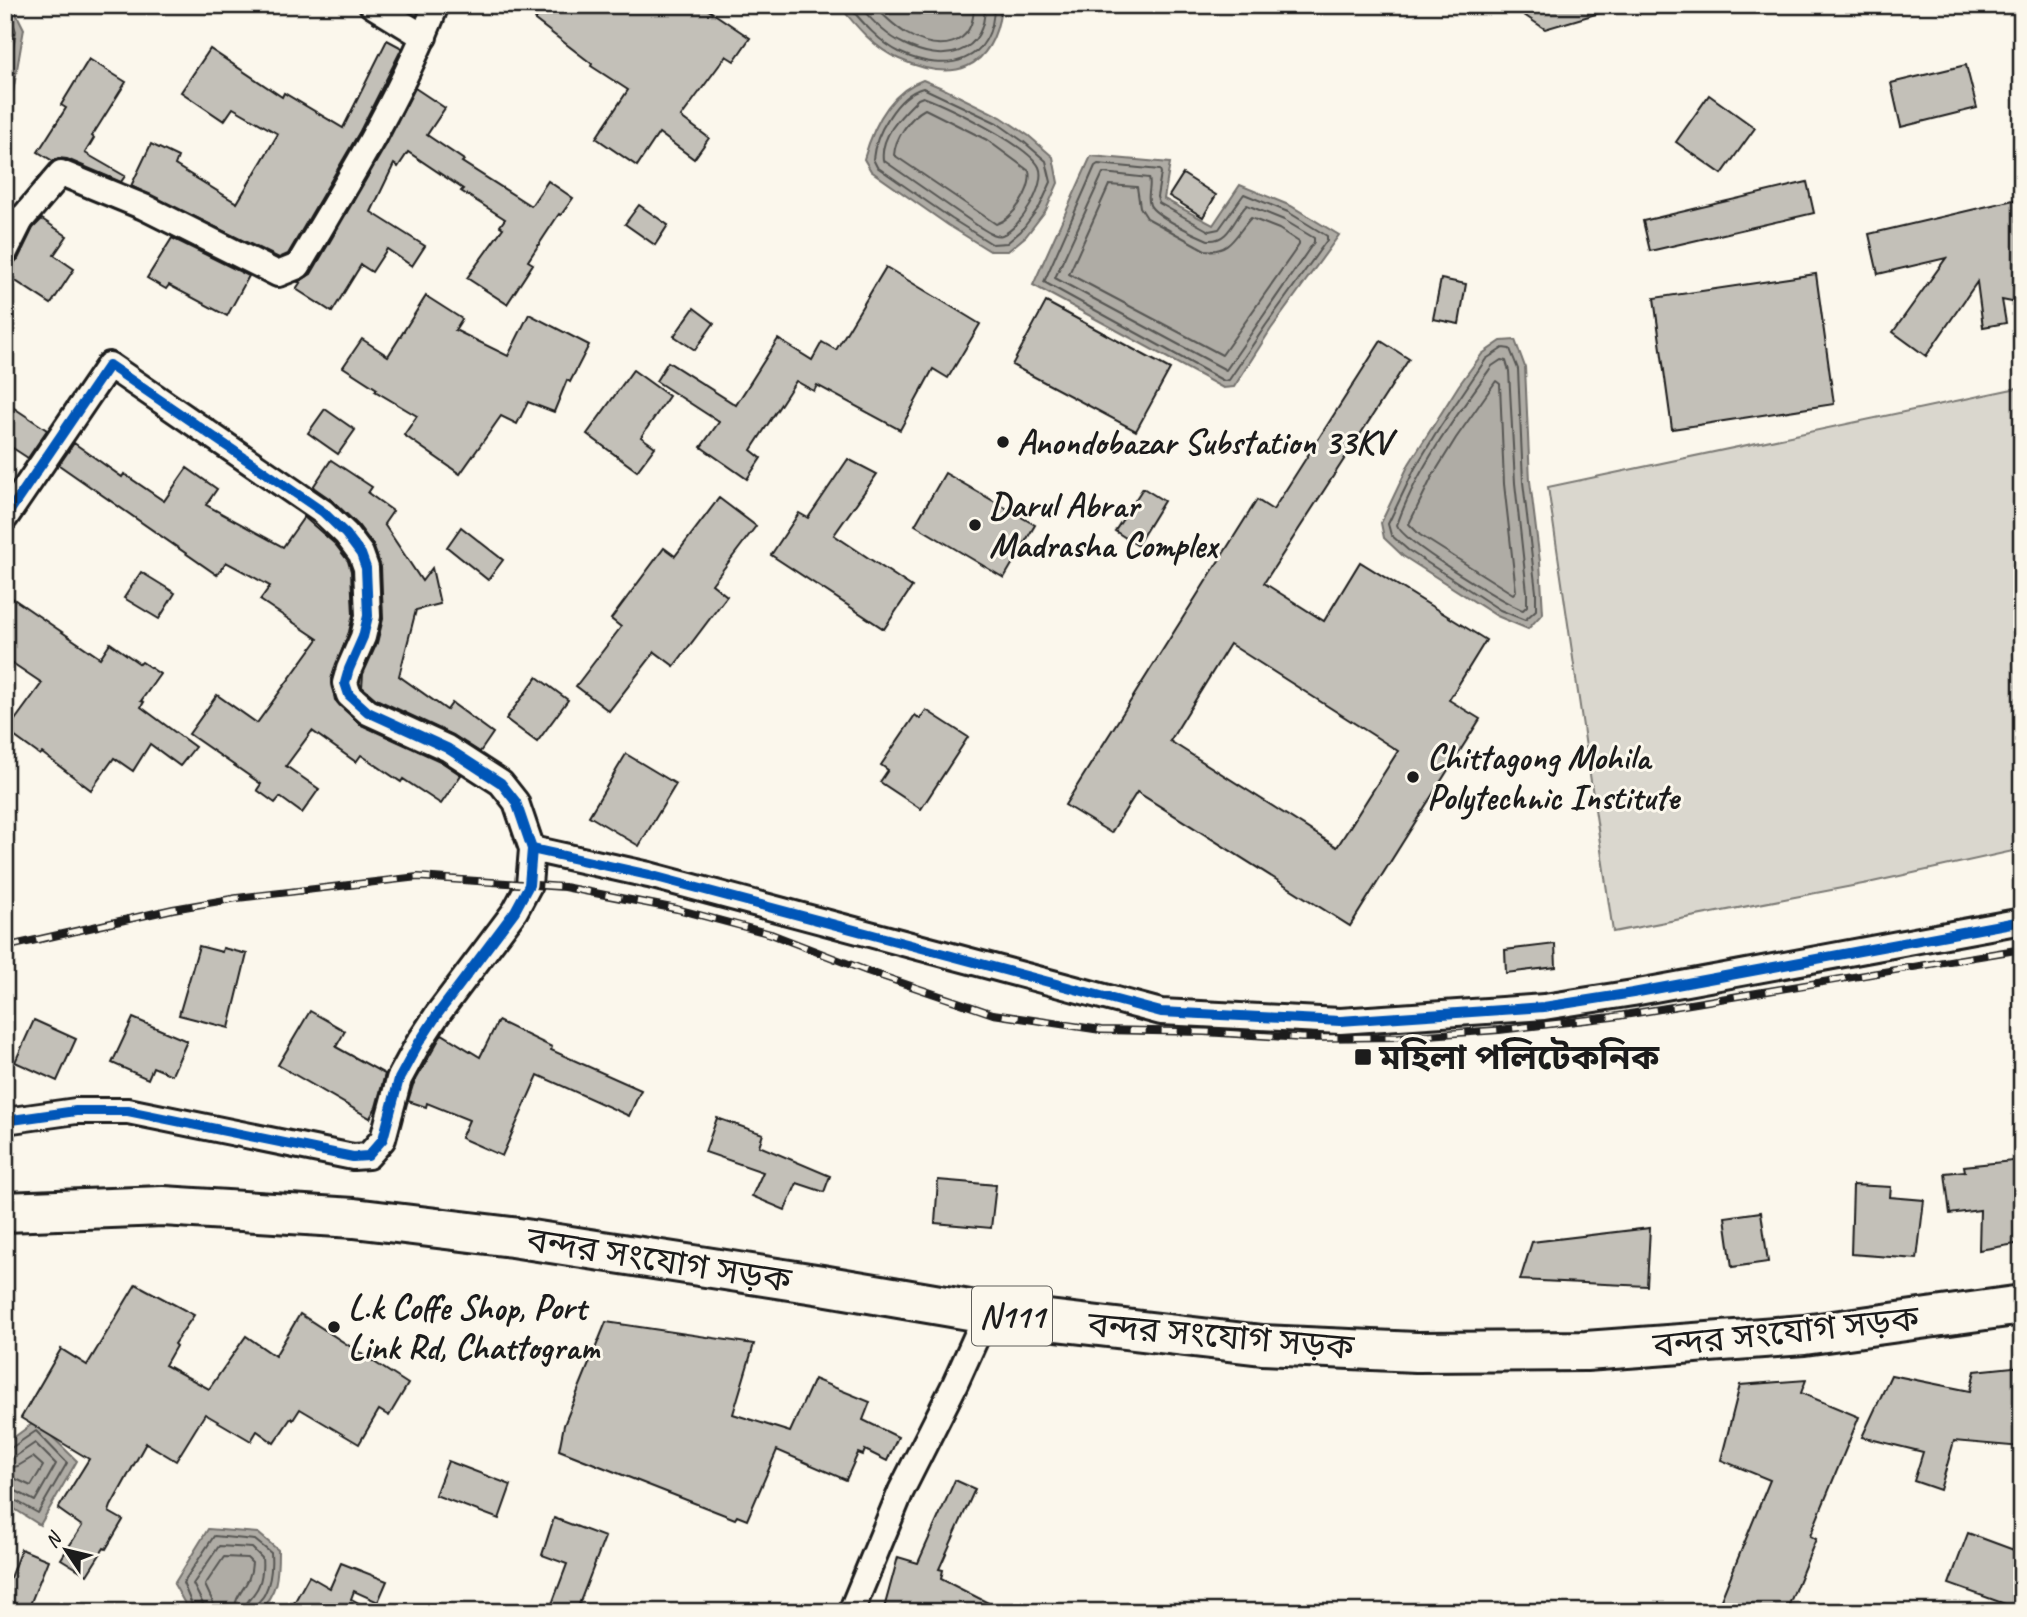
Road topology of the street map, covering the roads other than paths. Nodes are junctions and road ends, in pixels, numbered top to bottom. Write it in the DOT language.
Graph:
graph roads {
  1 [pos="372,5"];
  2 [pos="436,5"];
  3 [pos="424,37"];
  4 [pos="13,219"];
  5 [pos="5,252"];
  6 [pos="5,519"];
  7 [pos="532,849"];
  8 [pos="2022,921"];
  9 [pos="5,1121"];
  10 [pos="5,1212"];
  11 [pos="2022,1306"];
  12 [pos="987,1313"];
  13 [pos="851,1612"];
  1 -- 3 [label="street"];
  2 -- 3 [label="street"];
  3 -- 4 [label="street"];
  4 -- 5 [label="street"];
  6 -- 7 [label="street"];
  7 -- 8 [label="street"];
  7 -- 9 [label="street"];
  10 -- 12 [label="highway, বন্দর সংযোগ সড়ক / N111"];
  11 -- 12 [label="highway, বন্দর সংযোগ সড়ক / N111"];
  12 -- 13 [label="street"];
}
